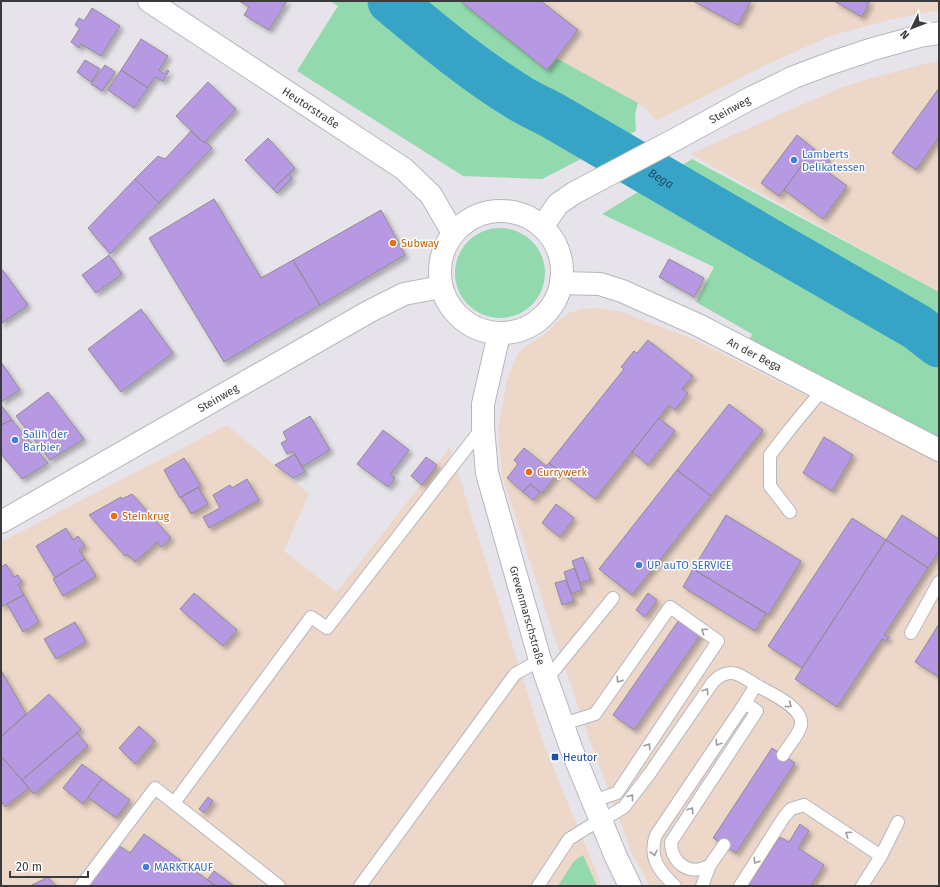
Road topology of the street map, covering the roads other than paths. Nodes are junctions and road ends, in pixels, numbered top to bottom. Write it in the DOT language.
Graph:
graph roads {
  1 [pos="149,1"];
  2 [pos="939,33"];
  3 [pos="542,227"];
  4 [pos="453,233"];
  5 [pos="561,283"];
  6 [pos="441,287"];
  7 [pos="499,334"];
  8 [pos="822,389"];
  9 [pos="483,427"];
  10 [pos="939,450"];
  11 [pos="790,512"];
  12 [pos="1,522"];
  13 [pos="939,582"];
  14 [pos="613,598"];
  15 [pos="911,633"];
  16 [pos="543,670"];
  17 [pos="756,685"];
  18 [pos="745,703"];
  19 [pos="563,724"];
  20 [pos="783,755"];
  21 [pos="174,803"];
  22 [pos="598,814"];
  23 [pos="898,822"];
  24 [pos="724,845"];
  25 [pos="881,856"];
  26 [pos="710,865"];
  27 [pos="81,886"];
  28 [pos="279,886"];
  29 [pos="360,886"];
  30 [pos="538,886"];
  31 [pos="630,886"];
  32 [pos="675,886"];
  33 [pos="702,886"];
  34 [pos="740,886"];
  35 [pos="862,886"];
  1 -- 4 [label="street, Heutorstraße"];
  2 -- 3 [label="street, Steinweg"];
  3 -- 4 [label="street"];
  3 -- 5 [label="street"];
  4 -- 6 [label="street"];
  5 -- 7 [label="street"];
  5 -- 8 [label="street, An der Bega"];
  6 -- 7 [label="street"];
  6 -- 12 [label="street, Steinweg"];
  7 -- 9 [label="street, Grevenmarschstraße"];
  8 -- 10 [label="street, An der Bega"];
  8 -- 11 [label="lane"];
  9 -- 16 [label="street, Grevenmarschstraße"];
  9 -- 21 [label="lane"];
  13 -- 15 [label="lane"];
  14 -- 16 [label="lane"];
  16 -- 19 [label="street, Grevenmarschstraße"];
  16 -- 29 [label="lane"];
  17 -- 18 [label="lane"];
  17 -- 20 [label="lane, one-way"];
  22 -- 17 [label="lane, one-way"];
  26 -- 18 [label="lane, one-way"];
  18 -- 32 [label="lane, one-way"];
  19 -- 22 [label="street, Grevenmarschstraße"];
  22 -- 19 [label="lane, one-way"];
  21 -- 27 [label="lane"];
  21 -- 28 [label="lane"];
  22 -- 30 [label="lane"];
  22 -- 31 [label="street, Grevenmarschstraße"];
  23 -- 25 [label="lane"];
  24 -- 26 [label="lane"];
  25 -- 34 [label="lane, one-way"];
  25 -- 35 [label="lane"];
  26 -- 33 [label="lane"];
}
